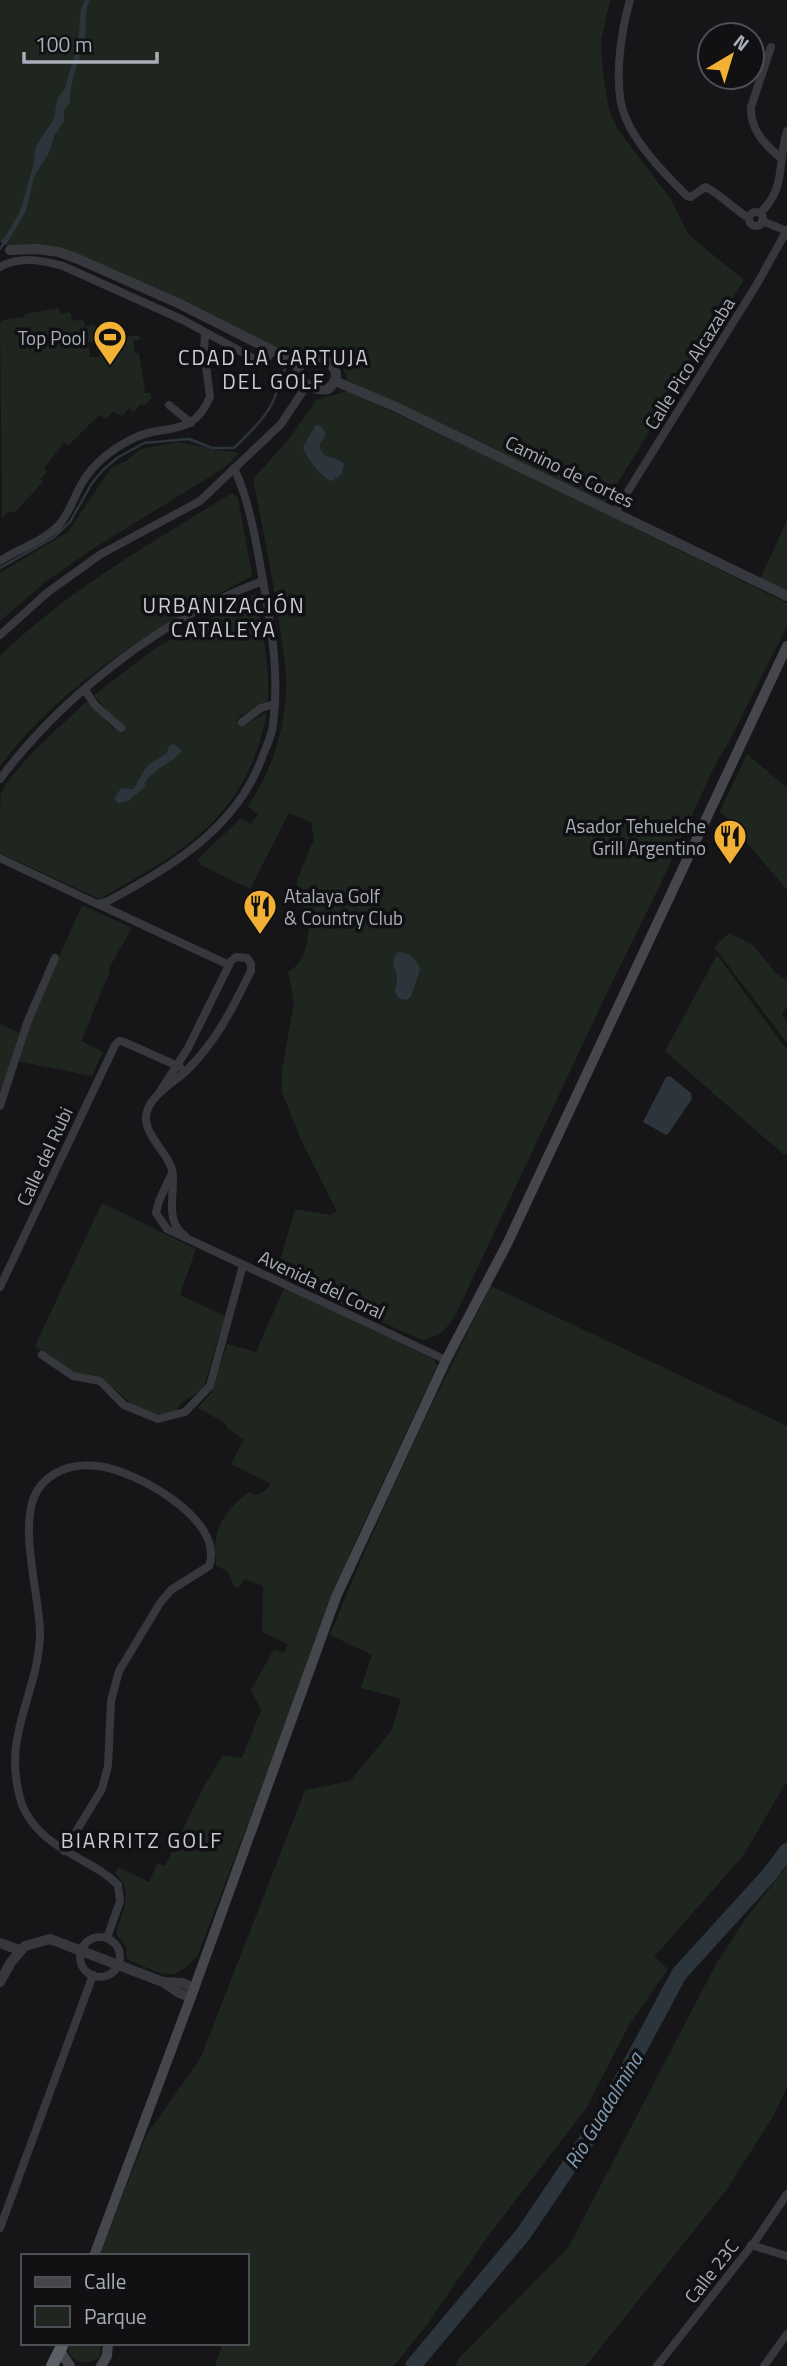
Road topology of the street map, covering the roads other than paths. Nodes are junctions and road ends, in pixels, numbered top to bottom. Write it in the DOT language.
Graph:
graph roads {
  1 [pos="630,0"];
  2 [pos="771,47"];
  3 [pos="787,131"];
  4 [pos="782,159"];
  5 [pos="761,217"];
  6 [pos="787,230"];
  7 [pos="5,248"];
  8 [pos="0,267"];
  9 [pos="205,333"];
  10 [pos="270,354"];
  11 [pos="299,364"];
  12 [pos="335,381"];
  13 [pos="307,385"];
  14 [pos="169,405"];
  15 [pos="191,423"];
  16 [pos="234,468"];
  17 [pos="615,512"];
  18 [pos="0,561"];
  19 [pos="263,581"];
  20 [pos="787,596"];
  21 [pos="0,635"];
  22 [pos="787,646"];
  23 [pos="85,690"];
  24 [pos="275,704"];
  25 [pos="242,722"];
  26 [pos="121,728"];
  27 [pos="0,779"];
  28 [pos="0,858"];
  29 [pos="97,904"];
  30 [pos="55,958"];
  31 [pos="229,965"];
  32 [pos="177,1065"];
  33 [pos="187,1070"];
  34 [pos="159,1093"];
  35 [pos="0,1106"];
  36 [pos="173,1171"];
  37 [pos="185,1236"];
  38 [pos="243,1265"];
  39 [pos="0,1285"];
  40 [pos="41,1355"];
  41 [pos="446,1360"];
  42 [pos="64,1851"];
  43 [pos="107,1938"];
  44 [pos="0,1943"];
  45 [pos="81,1949"];
  46 [pos="19,1950"];
  47 [pos="0,1955"];
  48 [pos="11,1962"];
  49 [pos="119,1964"];
  50 [pos="93,1975"];
  51 [pos="0,1982"];
  52 [pos="193,1992"];
  53 [pos="787,2194"];
  54 [pos="0,2228"];
  55 [pos="751,2245"];
  56 [pos="95,2254"];
  57 [pos="787,2256"];
  58 [pos="787,2334"];
  59 [pos="108,2345"];
  60 [pos="62,2348"];
  61 [pos="52,2366"];
  62 [pos="59,2366"];
  63 [pos="70,2366"];
  64 [pos="101,2366"];
  65 [pos="657,2366"];
  66 [pos="764,2366"];
  1 -- 5 [label="street"];
  2 -- 4 [label="street"];
  3 -- 4 [label="street"];
  4 -- 5 [label="street"];
  5 -- 6 [label="street"];
  6 -- 17 [label="street, Calle Pico Alcazaba"];
  7 -- 10 [label="street"];
  8 -- 9 [label="street"];
  9 -- 10 [label="street"];
  9 -- 15 [label="street"];
  10 -- 11 [label="street"];
  11 -- 12 [label="street"];
  11 -- 13 [label="street"];
  12 -- 13 [label="street"];
  12 -- 17 [label="street, Camino de Cortes"];
  13 -- 16 [label="street"];
  14 -- 15 [label="street"];
  15 -- 18 [label="street"];
  16 -- 19 [label="street"];
  16 -- 21 [label="street"];
  17 -- 20 [label="street, Camino de Cortes"];
  19 -- 23 [label="street"];
  19 -- 24 [label="street"];
  22 -- 41 [label="main road"];
  23 -- 26 [label="street"];
  23 -- 27 [label="street"];
  24 -- 25 [label="street"];
  24 -- 29 [label="street"];
  28 -- 29 [label="street"];
  29 -- 31 [label="street"];
  30 -- 35 [label="street"];
  31 -- 32 [label="street"];
  31 -- 33 [label="street"];
  32 -- 33 [label="street"];
  32 -- 34 [label="street"];
  32 -- 39 [label="street, Calle del Rubi"];
  33 -- 34 [label="street"];
  34 -- 36 [label="street"];
  36 -- 37 [label="street"];
  36 -- 37 [label="street, Avenida del Coral"];
  37 -- 38 [label="street, Avenida del Coral"];
  38 -- 40 [label="street"];
  38 -- 41 [label="street, Avenida del Coral"];
  41 -- 52 [label="main road"];
  42 -- 42 [label="street"];
  42 -- 43 [label="street"];
  43 -- 45 [label="street"];
  43 -- 49 [label="street"];
  44 -- 46 [label="street"];
  45 -- 46 [label="street"];
  45 -- 49 [label="street"];
  45 -- 50 [label="street"];
  46 -- 48 [label="street"];
  47 -- 48 [label="street"];
  48 -- 51 [label="street"];
  49 -- 50 [label="street"];
  49 -- 52 [label="street"];
  50 -- 54 [label="street"];
  52 -- 56 [label="main road"];
  53 -- 55 [label="street, Calle 23C"];
  55 -- 57 [label="street"];
  55 -- 65 [label="street, Calle 23C"];
  58 -- 66 [label="street"];
  59 -- 64 [label="main road"];
  60 -- 61 [label="highway"];
  60 -- 62 [label="main road"];
  60 -- 63 [label="main road"];
}
